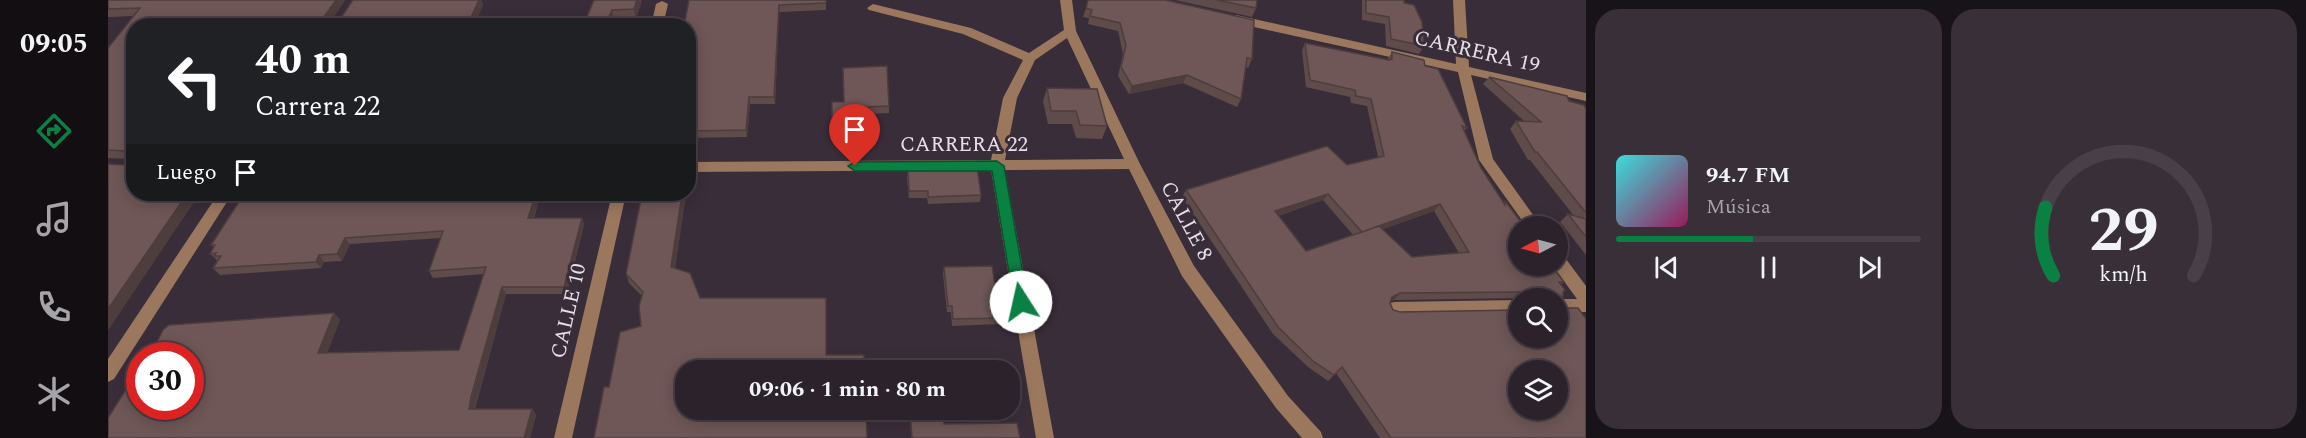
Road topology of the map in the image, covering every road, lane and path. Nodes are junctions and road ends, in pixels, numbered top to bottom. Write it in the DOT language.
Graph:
graph roads {
  1 [pos="1066,0"];
  2 [pos="1459,0"];
  3 [pos="662,4"];
  4 [pos="873,8"];
  5 [pos="1218,15"];
  6 [pos="659,18"];
  7 [pos="1070,31"];
  8 [pos="1029,58"];
  9 [pos="1463,69"];
  10 [pos="1586,97"];
  11 [pos="1132,164"];
  12 [pos="997,166"];
  13 [pos="696,167"];
  14 [pos="220,201"];
  15 [pos="617,201"];
  16 [pos="1527,216"];
  17 [pos="1568,274"];
  18 [pos="1586,299"];
  19 [pos="1586,305"];
  20 [pos="1568,306"];
  21 [pos="1508,307"];
  22 [pos="1394,309"];
  23 [pos="108,374"];
  24 [pos="563,438"];
  25 [pos="1045,438"];
  26 [pos="1314,438"];
  1 -- 7 [label="street, CALLE 8"];
  2 -- 9 [label="street"];
  3 -- 6 [label="street"];
  4 -- 8 [label="street"];
  5 -- 9 [label="street, CARRERA 19"];
  7 -- 8 [label="street"];
  7 -- 11 [label="street, CALLE 8"];
  8 -- 12 [label="street"];
  9 -- 10 [label="street, CARRERA 19"];
  9 -- 16 [label="street"];
  11 -- 12 [label="street, CARRERA 22"];
  11 -- 26 [label="street, CALLE 8"];
  12 -- 13 [label="street, CARRERA 22"];
  12 -- 25 [label="street"];
  14 -- 23 [label="street"];
  15 -- 24 [label="street, CALLE 10"];
  17 -- 18 [label="street"];
  19 -- 20 [label="street"];
  21 -- 22 [label="street"];
}
